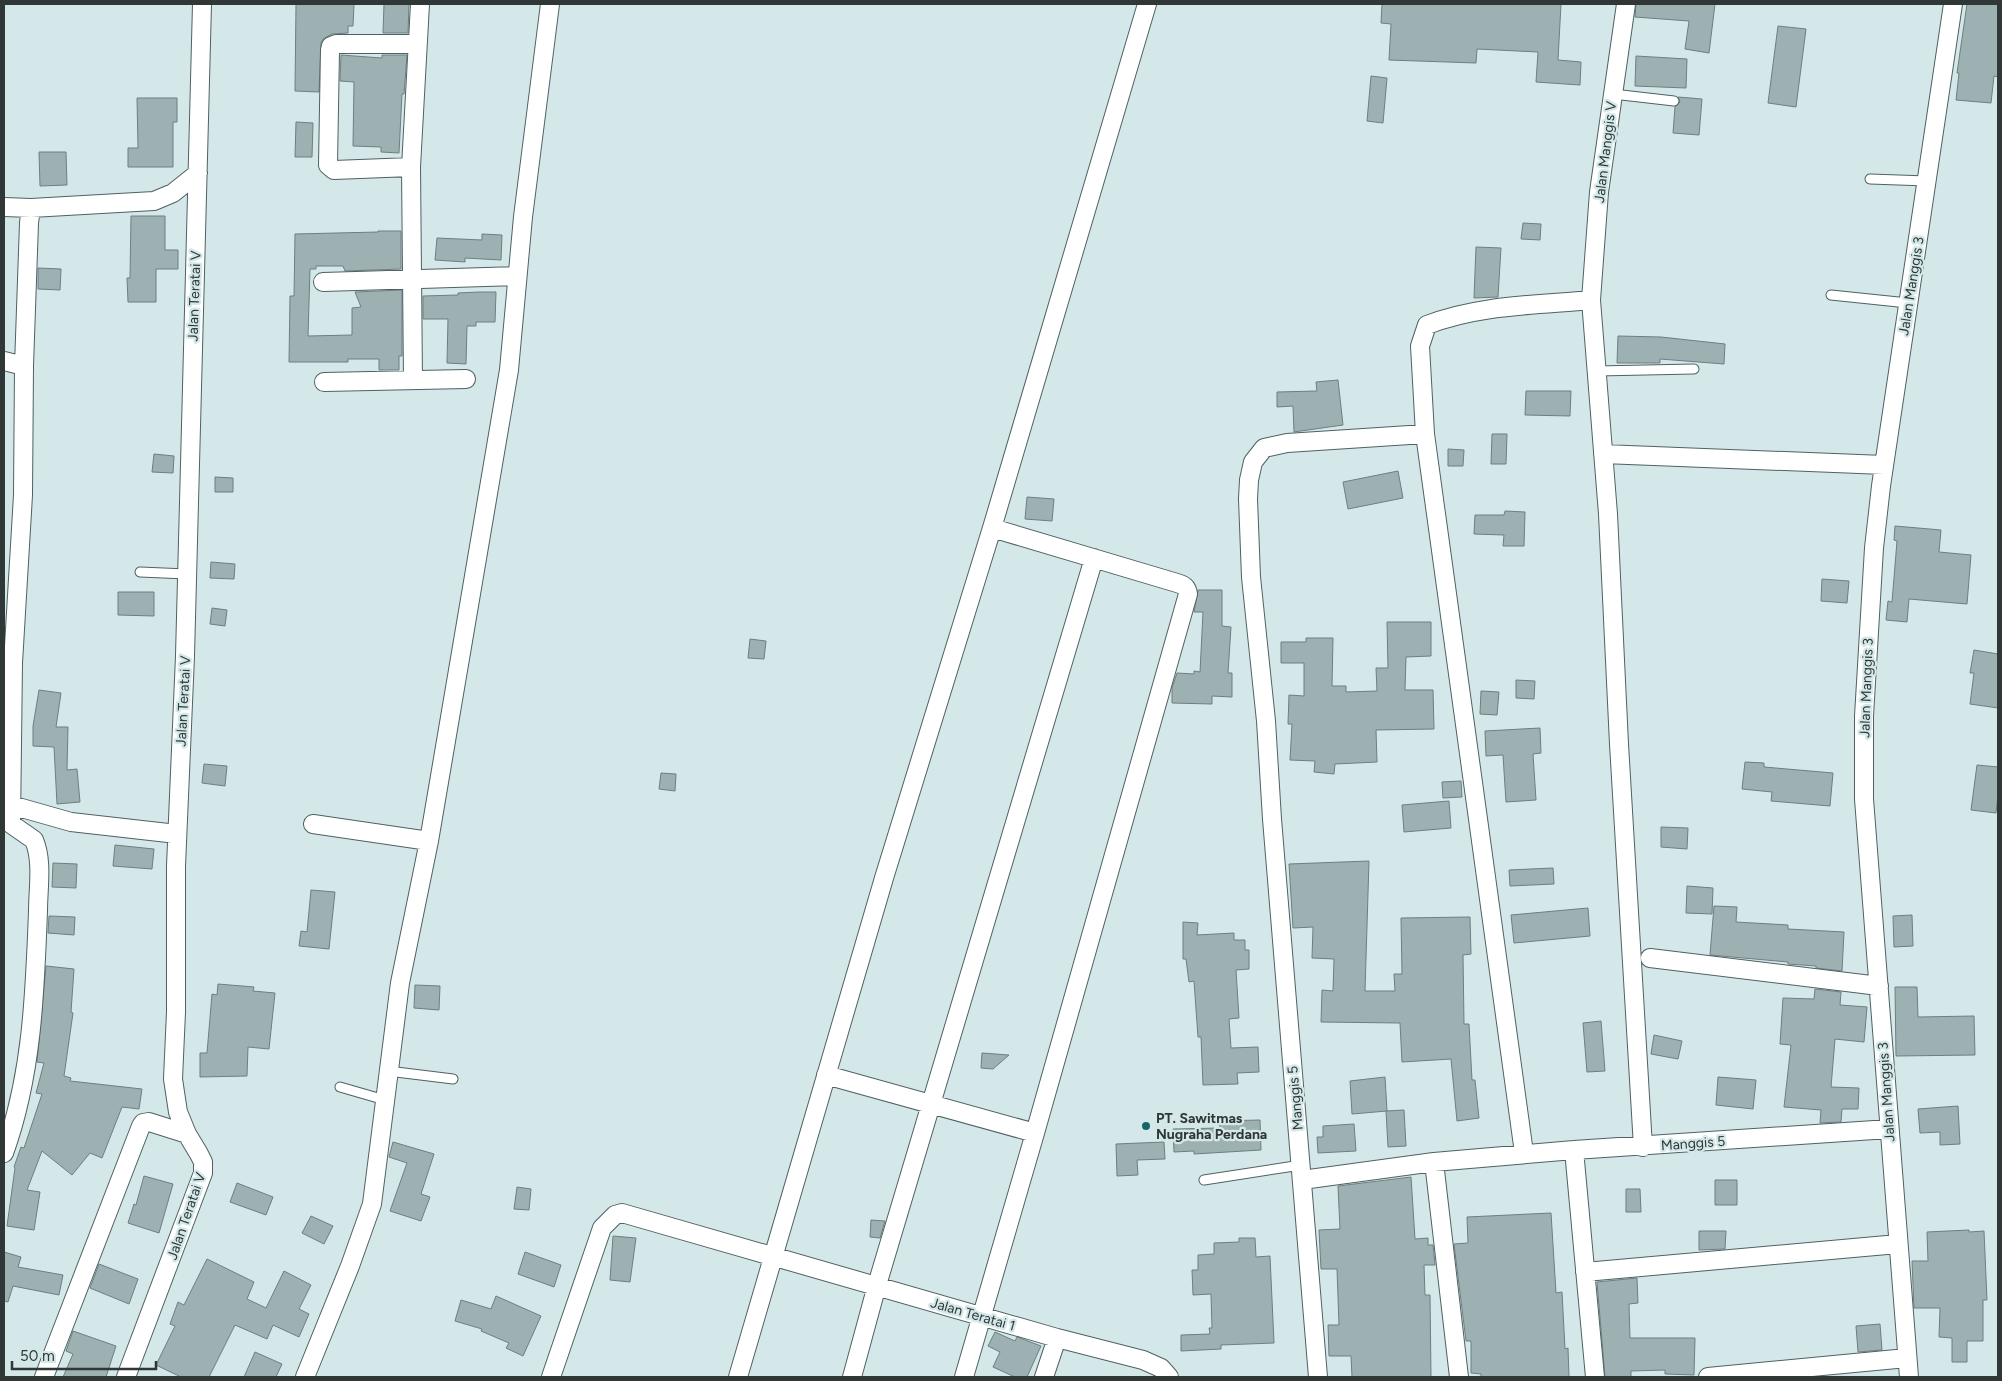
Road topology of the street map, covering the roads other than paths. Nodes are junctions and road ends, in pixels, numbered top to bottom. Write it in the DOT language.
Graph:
graph roads {
  1 [pos="202,4"];
  2 [pos="420,4"];
  3 [pos="550,4"];
  4 [pos="1147,4"];
  5 [pos="1626,4"];
  6 [pos="1953,4"];
  7 [pos="417,44"];
  8 [pos="1613,94"];
  9 [pos="1674,101"];
  10 [pos="411,167"];
  11 [pos="198,173"];
  12 [pos="1870,179"];
  13 [pos="1927,181"];
  14 [pos="4,207"];
  15 [pos="31,208"];
  16 [pos="517,276"];
  17 [pos="411,280"];
  18 [pos="323,282"];
  19 [pos="1831,295"];
  20 [pos="1591,300"];
  21 [pos="1908,303"];
  22 [pos="4,361"];
  23 [pos="24,366"];
  24 [pos="1694,369"];
  25 [pos="1596,371"];
  26 [pos="466,379"];
  27 [pos="413,380"];
  28 [pos="324,382"];
  29 [pos="1425,434"];
  30 [pos="1603,454"];
  31 [pos="1884,465"];
  32 [pos="992,528"];
  33 [pos="1094,558"];
  34 [pos="140,572"];
  35 [pos="187,574"];
  36 [pos="9,641"];
  37 [pos="11,805"];
  38 [pos="7,824"];
  39 [pos="313,824"];
  40 [pos="177,834"];
  41 [pos="429,841"];
  42 [pos="1650,958"];
  43 [pos="1879,986"];
  44 [pos="388,1071"];
  45 [pos="826,1075"];
  46 [pos="454,1079"];
  47 [pos="340,1087"];
  48 [pos="385,1100"];
  49 [pos="933,1104"];
  50 [pos="1889,1129"];
  51 [pos="1035,1133"];
  52 [pos="187,1134"];
  53 [pos="1643,1147"];
  54 [pos="1574,1150"];
  55 [pos="4,1153"];
  56 [pos="1524,1153"];
  57 [pos="1434,1162"];
  58 [pos="1301,1173"];
  59 [pos="1204,1180"];
  60 [pos="1898,1244"];
  61 [pos="773,1256"];
  62 [pos="1585,1272"];
  63 [pos="877,1285"];
  64 [pos="981,1316"];
  65 [pos="1057,1338"];
  66 [pos="1907,1358"];
  67 [pos="44,1377"];
  68 [pos="126,1377"];
  69 [pos="305,1377"];
  70 [pos="551,1377"];
  71 [pos="738,1377"];
  72 [pos="852,1377"];
  73 [pos="964,1377"];
  74 [pos="1044,1377"];
  75 [pos="1169,1377"];
  76 [pos="1318,1377"];
  77 [pos="1459,1377"];
  78 [pos="1595,1377"];
  79 [pos="1708,1377"];
  80 [pos="1909,1377"];
  1 -- 11 [label="street, Jalan Teratai V"];
  2 -- 7 [label="street"];
  3 -- 16 [label="street"];
  4 -- 32 [label="street"];
  5 -- 8 [label="street, Jalan Manggis V"];
  6 -- 13 [label="street, Jalan Manggis 3"];
  7 -- 10 [label="street"];
  7 -- 10 [label="street"];
  8 -- 9 [label="lane"];
  8 -- 20 [label="street, Jalan Manggis V"];
  10 -- 17 [label="street"];
  11 -- 15 [label="street"];
  11 -- 35 [label="street, Jalan Teratai V"];
  12 -- 13 [label="lane"];
  13 -- 21 [label="street, Jalan Manggis 3"];
  14 -- 15 [label="street"];
  15 -- 23 [label="street"];
  16 -- 17 [label="street"];
  16 -- 41 [label="street"];
  17 -- 18 [label="street"];
  17 -- 27 [label="street"];
  19 -- 21 [label="lane"];
  20 -- 25 [label="street, Jalan Manggis V"];
  20 -- 29 [label="street"];
  21 -- 31 [label="street, Jalan Manggis 3"];
  22 -- 23 [label="street"];
  23 -- 36 [label="street"];
  24 -- 25 [label="lane"];
  25 -- 30 [label="street, Jalan Manggis V"];
  26 -- 27 [label="street"];
  27 -- 28 [label="street"];
  29 -- 56 [label="street"];
  29 -- 58 [label="street, Manggis 5"];
  30 -- 31 [label="street"];
  30 -- 53 [label="street, Jalan Manggis V"];
  31 -- 43 [label="street, Jalan Manggis 3"];
  32 -- 33 [label="street"];
  32 -- 45 [label="street"];
  33 -- 49 [label="street"];
  33 -- 51 [label="street"];
  34 -- 35 [label="lane"];
  35 -- 40 [label="street, Jalan Teratai V"];
  36 -- 37 [label="street"];
  37 -- 38 [label="street"];
  37 -- 40 [label="street"];
  38 -- 55 [label="street"];
  39 -- 41 [label="street"];
  40 -- 52 [label="street, Jalan Teratai V"];
  41 -- 44 [label="street"];
  42 -- 43 [label="street"];
  43 -- 50 [label="street, Jalan Manggis 3"];
  44 -- 46 [label="lane"];
  44 -- 48 [label="street"];
  45 -- 49 [label="street"];
  45 -- 61 [label="street"];
  47 -- 48 [label="lane"];
  48 -- 69 [label="street"];
  49 -- 51 [label="street"];
  49 -- 63 [label="street"];
  50 -- 53 [label="street, Manggis 5"];
  50 -- 60 [label="street, Jalan Manggis 3"];
  51 -- 64 [label="street"];
  52 -- 67 [label="street"];
  52 -- 68 [label="street, Jalan Teratai V"];
  53 -- 54 [label="street, Manggis 5"];
  54 -- 56 [label="street, Manggis 5"];
  54 -- 62 [label="street"];
  56 -- 57 [label="street, Manggis 5"];
  57 -- 58 [label="street, Manggis 5"];
  57 -- 77 [label="street"];
  58 -- 59 [label="lane"];
  58 -- 76 [label="street, Manggis 5"];
  60 -- 62 [label="street"];
  60 -- 66 [label="street, Jalan Manggis 3"];
  61 -- 63 [label="street, Jalan Teratai 1"];
  61 -- 70 [label="street, Jalan Teratai 1"];
  61 -- 71 [label="street"];
  62 -- 78 [label="street"];
  63 -- 64 [label="street, Jalan Teratai 1"];
  63 -- 72 [label="street"];
  64 -- 65 [label="street, Jalan Teratai 1"];
  64 -- 73 [label="street"];
  65 -- 74 [label="street"];
  65 -- 75 [label="street, Jalan Teratai 1"];
  66 -- 79 [label="street"];
  66 -- 80 [label="street, Jalan Manggis 3"];
}
